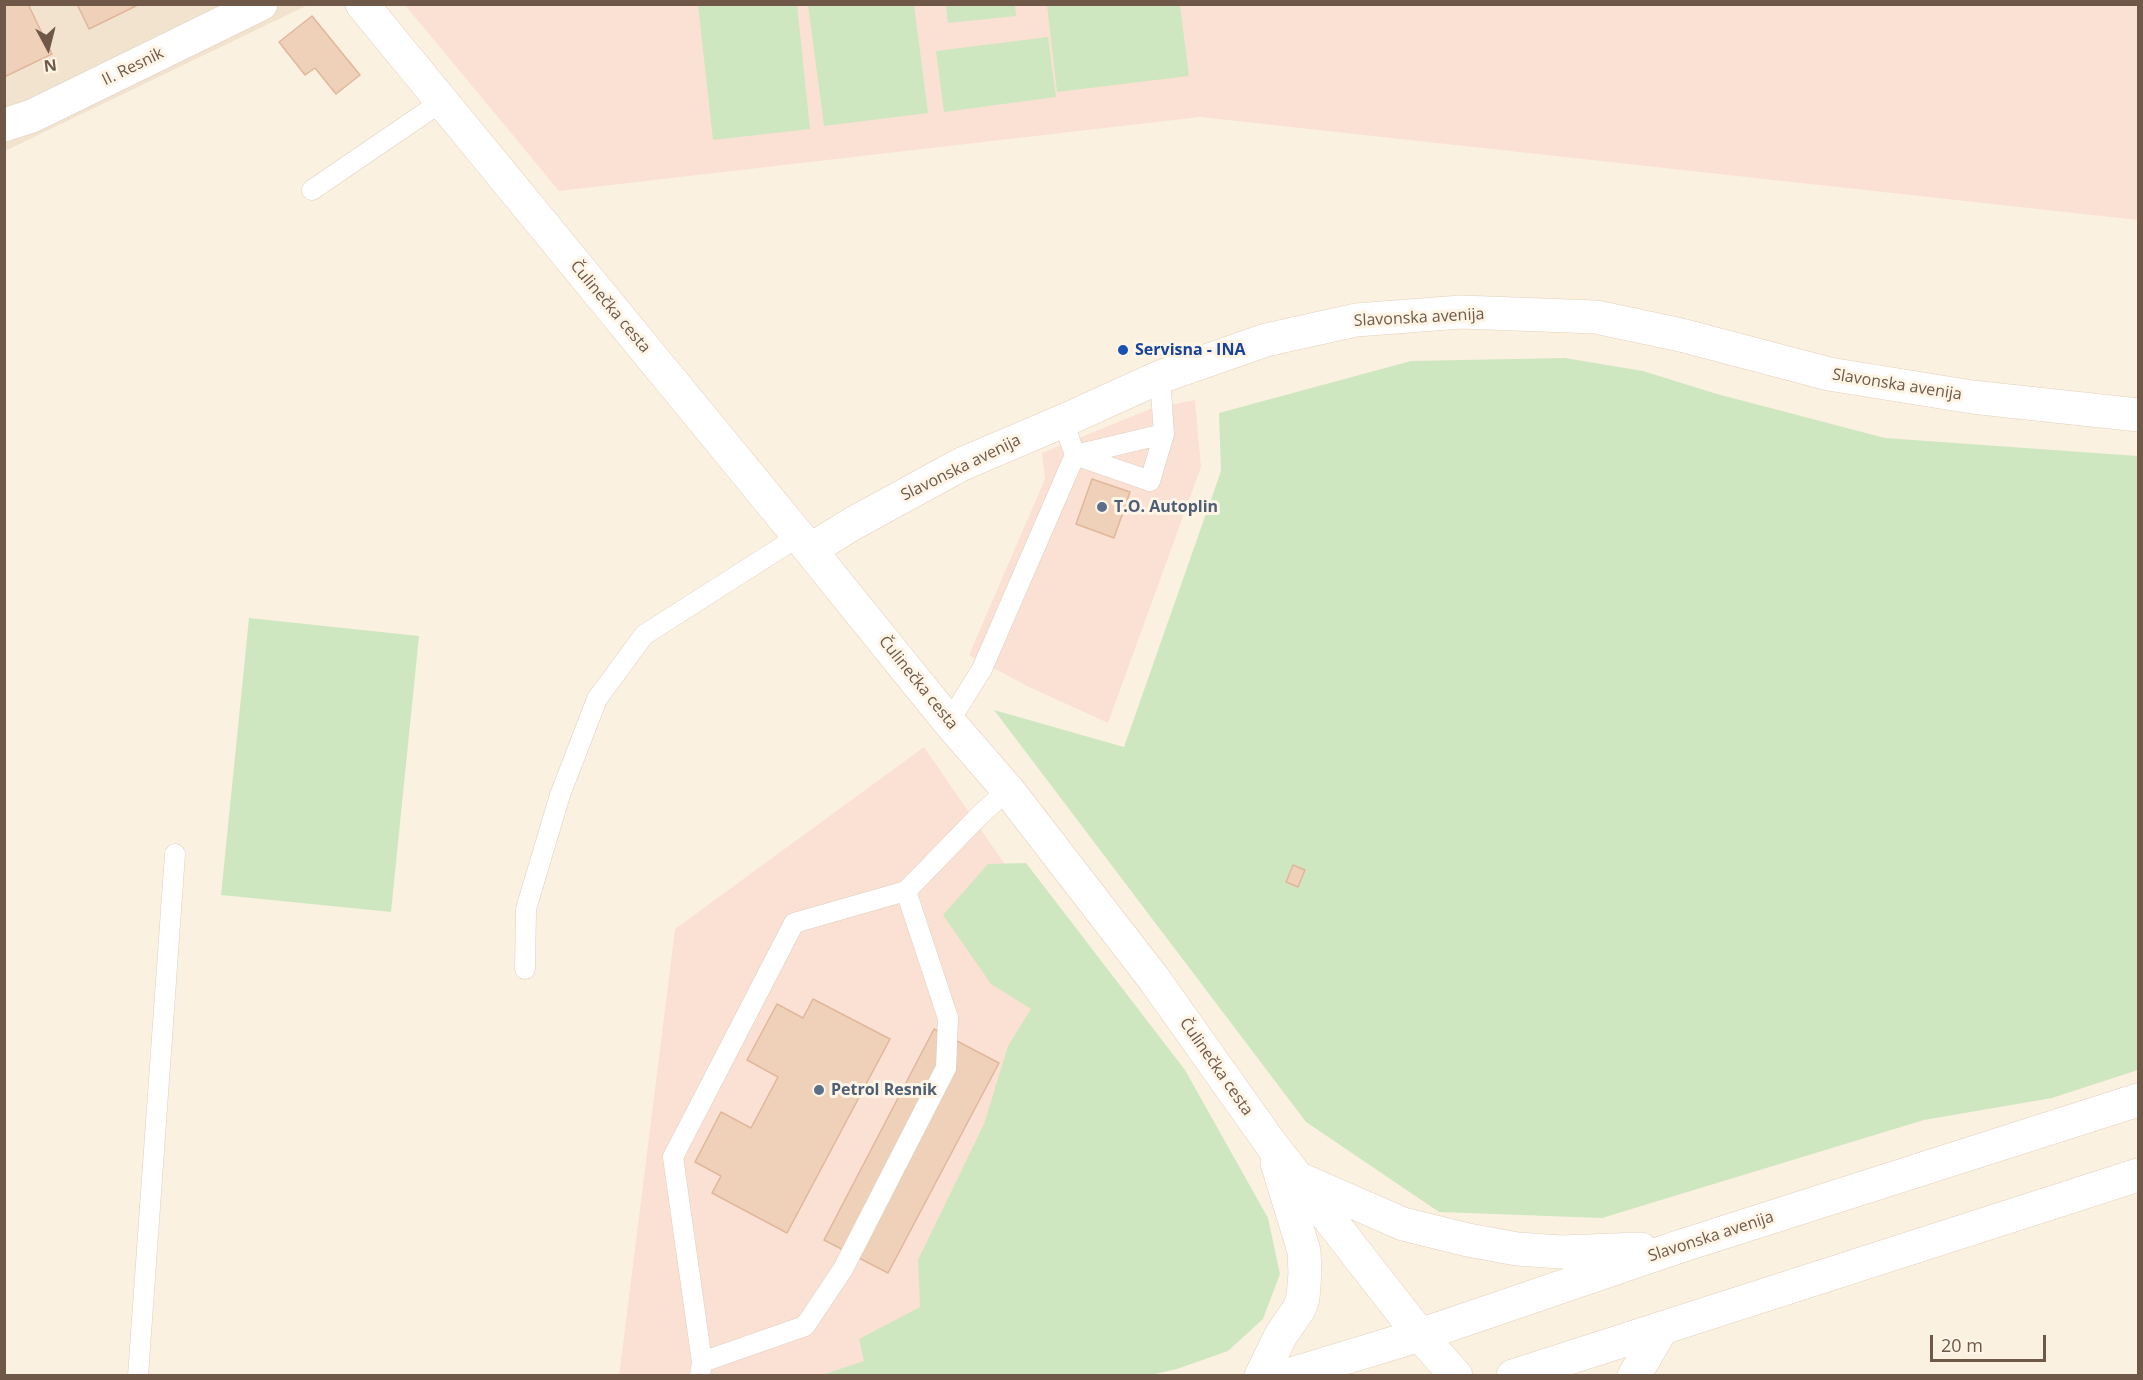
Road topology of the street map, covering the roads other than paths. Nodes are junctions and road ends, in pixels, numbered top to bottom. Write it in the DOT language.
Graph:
graph roads {
  1 [pos="261,4"];
  2 [pos="362,4"];
  3 [pos="441,102"];
  4 [pos="4,125"];
  5 [pos="312,189"];
  6 [pos="1160,377"];
  7 [pos="2139,415"];
  8 [pos="1063,421"];
  9 [pos="1164,434"];
  10 [pos="1075,455"];
  11 [pos="805,543"];
  12 [pos="949,722"];
  13 [pos="1008,790"];
  14 [pos="175,854"];
  15 [pos="906,891"];
  16 [pos="525,969"];
  17 [pos="2139,1100"];
  18 [pos="1271,1144"];
  19 [pos="2139,1175"];
  20 [pos="1297,1178"];
  21 [pos="1678,1247"];
  22 [pos="1662,1329"];
  23 [pos="1420,1335"];
  24 [pos="701,1369"];
  25 [pos="138,1376"];
  26 [pos="1261,1376"];
  27 [pos="1285,1376"];
  28 [pos="1456,1376"];
  29 [pos="1513,1376"];
  30 [pos="1634,1376"];
  1 -- 4 [label="street, II. Resnik"];
  2 -- 3 [label="street, Čulinečka cesta"];
  3 -- 5 [label="lane"];
  3 -- 11 [label="street, Čulinečka cesta"];
  6 -- 7 [label="street, Slavonska avenija"];
  6 -- 8 [label="street, Slavonska avenija"];
  6 -- 9 [label="lane"];
  8 -- 10 [label="lane"];
  8 -- 11 [label="street, Slavonska avenija"];
  9 -- 10 [label="lane"];
  9 -- 10 [label="lane"];
  10 -- 12 [label="lane"];
  11 -- 12 [label="street, Čulinečka cesta"];
  11 -- 16 [label="lane"];
  12 -- 13 [label="street, Čulinečka cesta"];
  13 -- 15 [label="lane"];
  13 -- 18 [label="street, Čulinečka cesta"];
  14 -- 25 [label="lane"];
  15 -- 24 [label="lane"];
  15 -- 24 [label="lane"];
  17 -- 21 [label="street, Slavonska avenija"];
  18 -- 20 [label="street, Čulinečka cesta"];
  18 -- 26 [label="street"];
  19 -- 22 [label="street"];
  20 -- 21 [label="street"];
  20 -- 23 [label="street, Čulinečka cesta"];
  21 -- 23 [label="street, Slavonska avenija"];
  22 -- 29 [label="street"];
  22 -- 30 [label="street"];
  23 -- 27 [label="street, Slavonska avenija"];
  23 -- 28 [label="street, Čulinečka cesta"];
}
